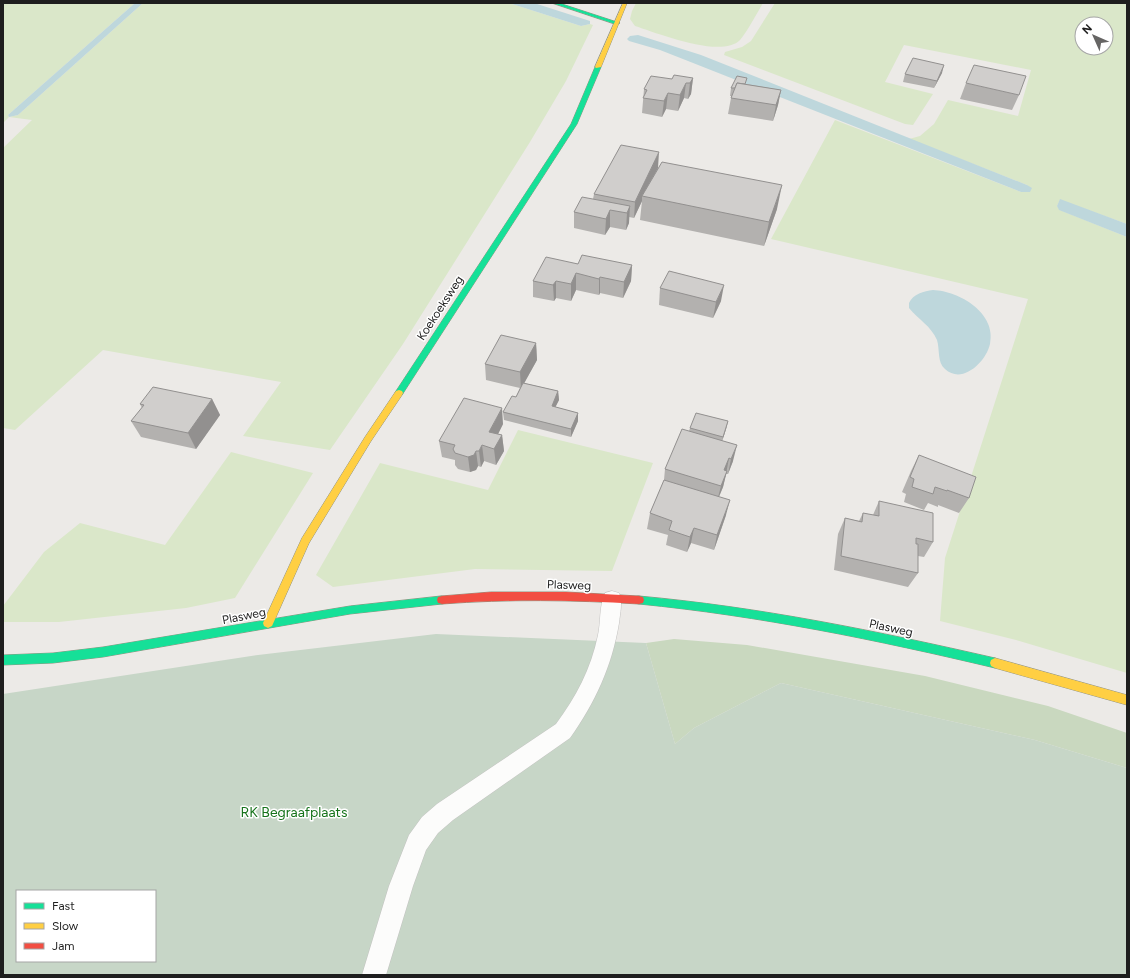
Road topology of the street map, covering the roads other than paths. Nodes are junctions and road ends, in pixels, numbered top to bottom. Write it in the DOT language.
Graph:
graph roads {
  1 [pos="554,3"];
  2 [pos="625,3"];
  3 [pos="617,23"];
  4 [pos="612,599"];
  5 [pos="268,624"];
  6 [pos="3,660"];
  7 [pos="1127,700"];
  8 [pos="374,975"];
  1 -- 3 [label="street"];
  2 -- 3 [label="street, Koekoeksweg"];
  3 -- 5 [label="street, Koekoeksweg"];
  4 -- 5 [label="street, Plasweg"];
  4 -- 7 [label="street, Plasweg"];
  4 -- 8 [label="lane"];
  5 -- 6 [label="street, Plasweg"];
}
